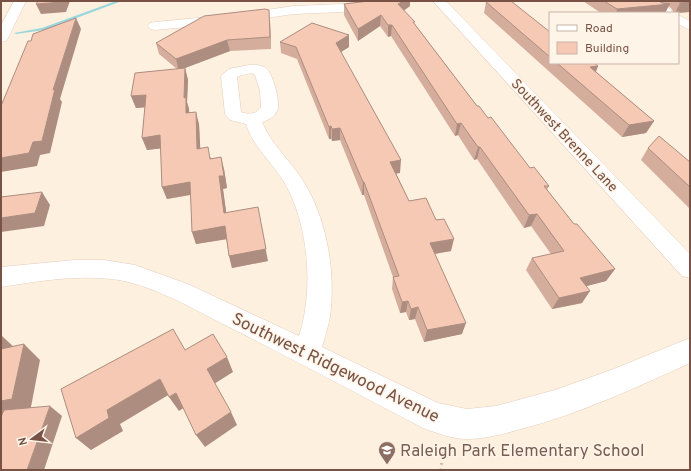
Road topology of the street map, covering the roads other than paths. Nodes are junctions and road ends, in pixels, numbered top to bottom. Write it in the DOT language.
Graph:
graph roads {
  1 [pos="20,1"];
  2 [pos="401,1"];
  3 [pos="440,1"];
  4 [pos="646,1"];
  5 [pos="665,12"];
  6 [pos="679,20"];
  7 [pos="155,26"];
  8 [pos="690,26"];
  9 [pos="1,38"];
  10 [pos="253,119"];
  11 [pos="690,269"];
  12 [pos="1,277"];
  13 [pos="690,350"];
  14 [pos="307,352"];
  1 -- 9 [label="street"];
  2 -- 7 [label="street"];
  3 -- 11 [label="street, Southwest Brenne Lane"];
  4 -- 5 [label="street"];
  6 -- 8 [label="street"];
  10 -- 14 [label="street"];
  12 -- 14 [label="street, Southwest Ridgewood Avenue"];
  13 -- 14 [label="street, Southwest Ridgewood Avenue"];
}
